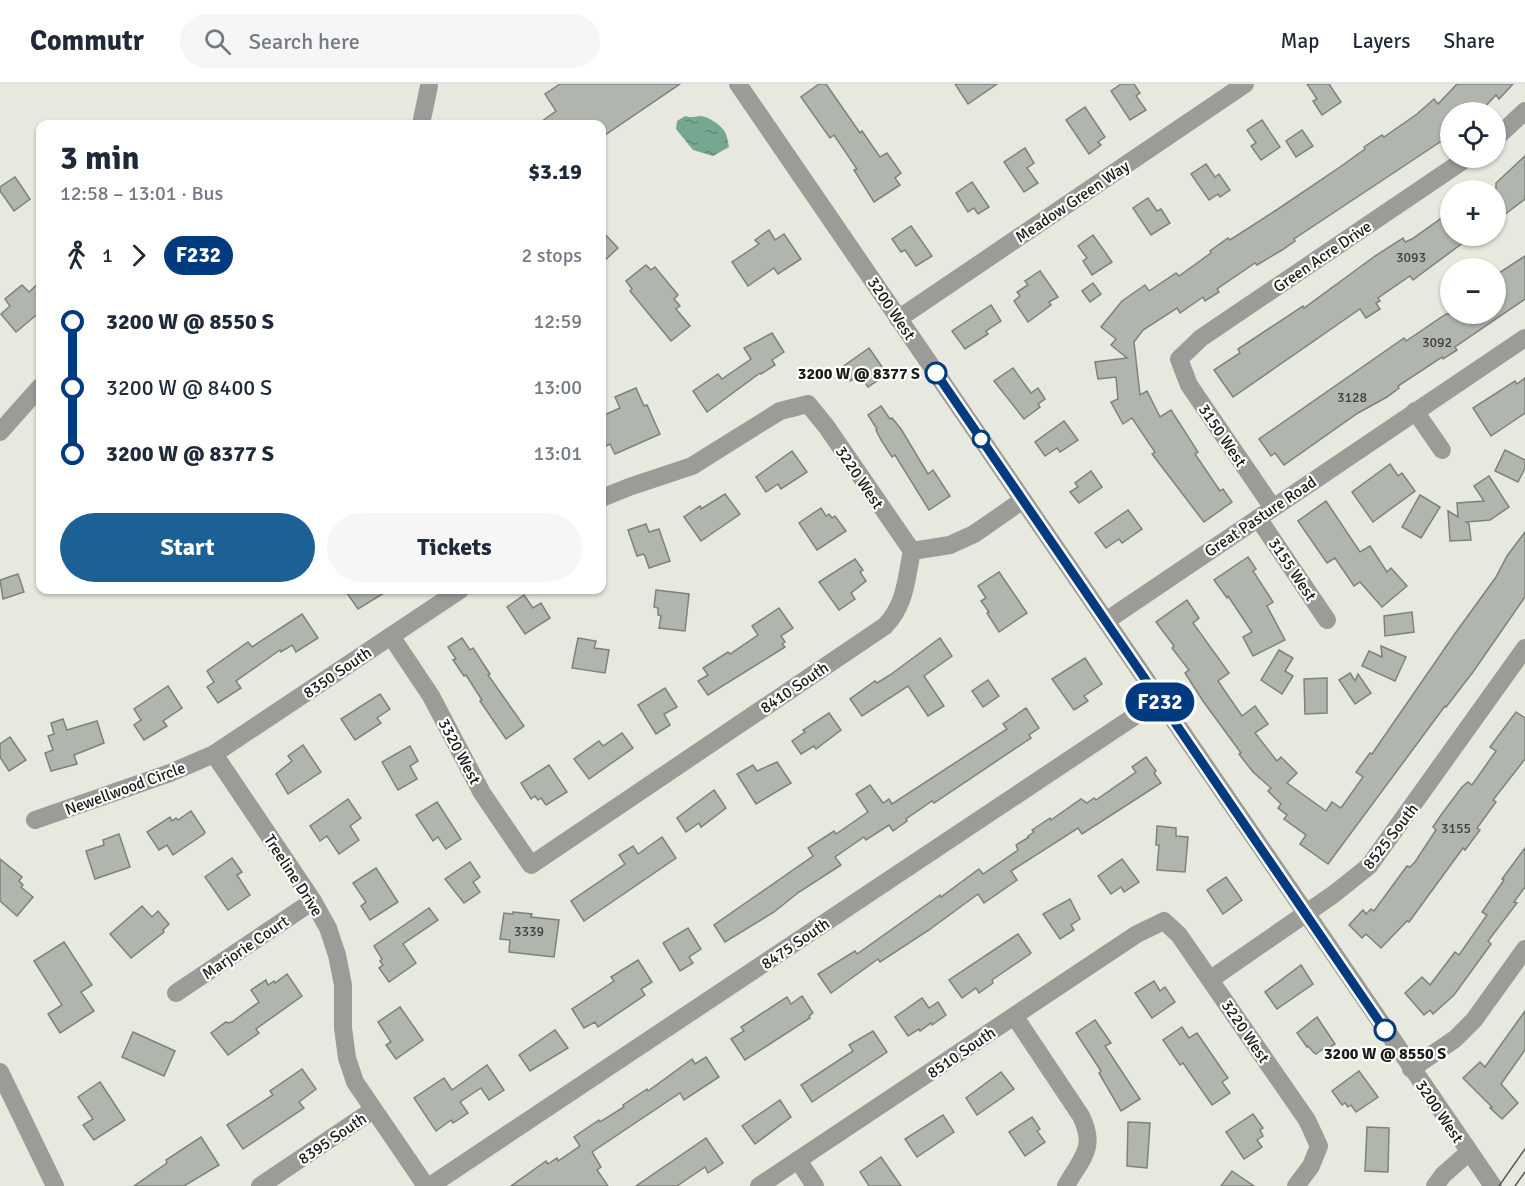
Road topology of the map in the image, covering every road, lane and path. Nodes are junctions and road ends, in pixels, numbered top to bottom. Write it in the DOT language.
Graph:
graph roads {
  1 [pos="738,84"];
  2 [pos="1245,84"];
  3 [pos="429,86"];
  4 [pos="1525,111"];
  5 [pos="422,120"];
  6 [pos="1506,129"];
  7 [pos="1452,168"];
  8 [pos="898,318"];
  9 [pos="1525,338"];
  10 [pos="1179,359"];
  11 [pos="36,392"];
  12 [pos="1415,411"];
  13 [pos="0,432"];
  14 [pos="1442,450"];
  15 [pos="606,496"];
  16 [pos="1023,500"];
  17 [pos="1265,513"];
  18 [pos="912,551"];
  19 [pos="454,594"];
  20 [pos="1327,620"];
  21 [pos="1106,621"];
  22 [pos="391,636"];
  23 [pos="1525,648"];
  24 [pos="1160,700"];
  25 [pos="214,754"];
  26 [pos="35,820"];
  27 [pos="531,865"];
  28 [pos="313,901"];
  29 [pos="1305,914"];
  30 [pos="1164,921"];
  31 [pos="1525,949"];
  32 [pos="1211,979"];
  33 [pos="176,993"];
  34 [pos="1015,1017"];
  35 [pos="1412,1069"];
  36 [pos="0,1072"];
  37 [pos="374,1110"];
  38 [pos="1468,1152"];
  39 [pos="798,1160"];
  40 [pos="55,1186"];
  41 [pos="260,1186"];
  42 [pos="428,1186"];
  43 [pos="759,1186"];
  44 [pos="815,1186"];
  45 [pos="1066,1186"];
  46 [pos="1296,1186"];
  47 [pos="1435,1186"];
  48 [pos="1493,1186"];
  1 -- 8 [label="street, 3200 West"];
  2 -- 8 [label="street, Meadow Green Way"];
  3 -- 5 [label="street"];
  4 -- 6 [label="street"];
  7 -- 10 [label="street, Green Acre Drive"];
  8 -- 16 [label="street, 3200 West"];
  9 -- 12 [label="street, Great Pasture Road"];
  10 -- 17 [label="street, 3150 West"];
  11 -- 13 [label="street"];
  12 -- 14 [label="street"];
  12 -- 17 [label="street, Great Pasture Road"];
  15 -- 18 [label="street, 3220 West"];
  16 -- 18 [label="street"];
  16 -- 21 [label="street, 3200 West"];
  17 -- 20 [label="street, 3155 West"];
  17 -- 21 [label="street, Great Pasture Road"];
  18 -- 27 [label="street, 8410 South"];
  19 -- 22 [label="street, 8350 South"];
  21 -- 24 [label="street, 3200 West"];
  22 -- 25 [label="street, 8350 South"];
  22 -- 27 [label="street, 3320 West"];
  23 -- 29 [label="street, 8525 South"];
  24 -- 29 [label="street, 3200 West"];
  24 -- 42 [label="street, 8475 South"];
  25 -- 26 [label="street, Newellwood Circle"];
  25 -- 28 [label="street, Treeline Drive"];
  28 -- 33 [label="street, Marjorie Court"];
  28 -- 37 [label="street, Treeline Drive"];
  29 -- 32 [label="street, 8525 South"];
  29 -- 35 [label="street, 3200 West"];
  30 -- 32 [label="street, 3220 West"];
  30 -- 34 [label="street, 8510 South"];
  31 -- 35 [label="street"];
  32 -- 46 [label="street, 3220 West"];
  34 -- 39 [label="street, 8510 South"];
  34 -- 45 [label="street"];
  35 -- 38 [label="street, 3200 West"];
  36 -- 40 [label="street"];
  37 -- 41 [label="street, 8395 South"];
  37 -- 42 [label="street, Treeline Drive"];
  38 -- 47 [label="street"];
  38 -- 48 [label="street, 3200 West"];
  39 -- 43 [label="street, 8510 South"];
  39 -- 44 [label="street"];
}
